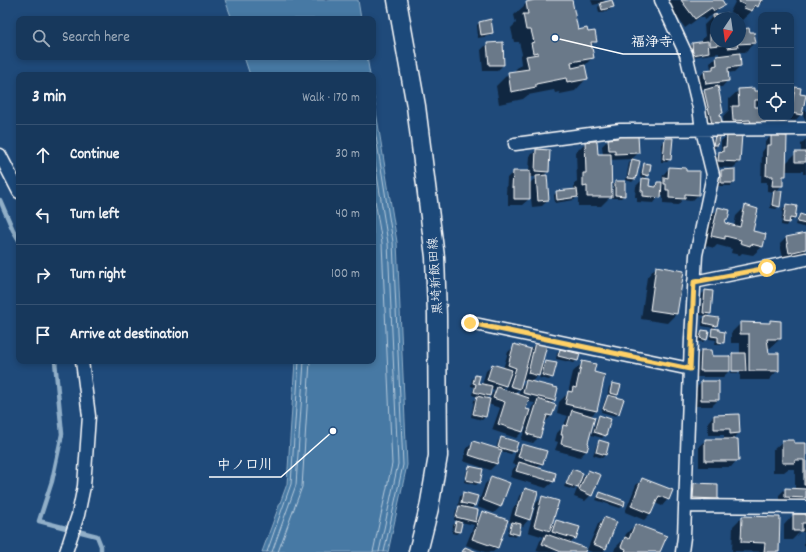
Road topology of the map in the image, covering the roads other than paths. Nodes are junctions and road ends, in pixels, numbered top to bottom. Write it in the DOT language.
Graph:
graph roads {
  1 [pos="397,0"];
  2 [pos="661,0"];
  3 [pos="806,129"];
  4 [pos="702,130"];
  5 [pos="515,144"];
  6 [pos="0,155"];
  7 [pos="16,186"];
  8 [pos="806,259"];
  9 [pos="694,282"];
  10 [pos="470,323"];
  11 [pos="82,364"];
  12 [pos="690,369"];
  13 [pos="686,506"];
  14 [pos="806,507"];
  15 [pos="66,552"];
  16 [pos="418,552"];
  17 [pos="682,552"];
  1 -- 16 [label="main road, 黒埼新飯田線"];
  2 -- 4 [label="street"];
  3 -- 4 [label="street"];
  4 -- 5 [label="street"];
  4 -- 9 [label="street"];
  6 -- 7 [label="street"];
  8 -- 9 [label="street"];
  9 -- 12 [label="street"];
  10 -- 12 [label="street"];
  11 -- 15 [label="street"];
  12 -- 13 [label="street"];
  13 -- 14 [label="street"];
  13 -- 17 [label="street"];
}
